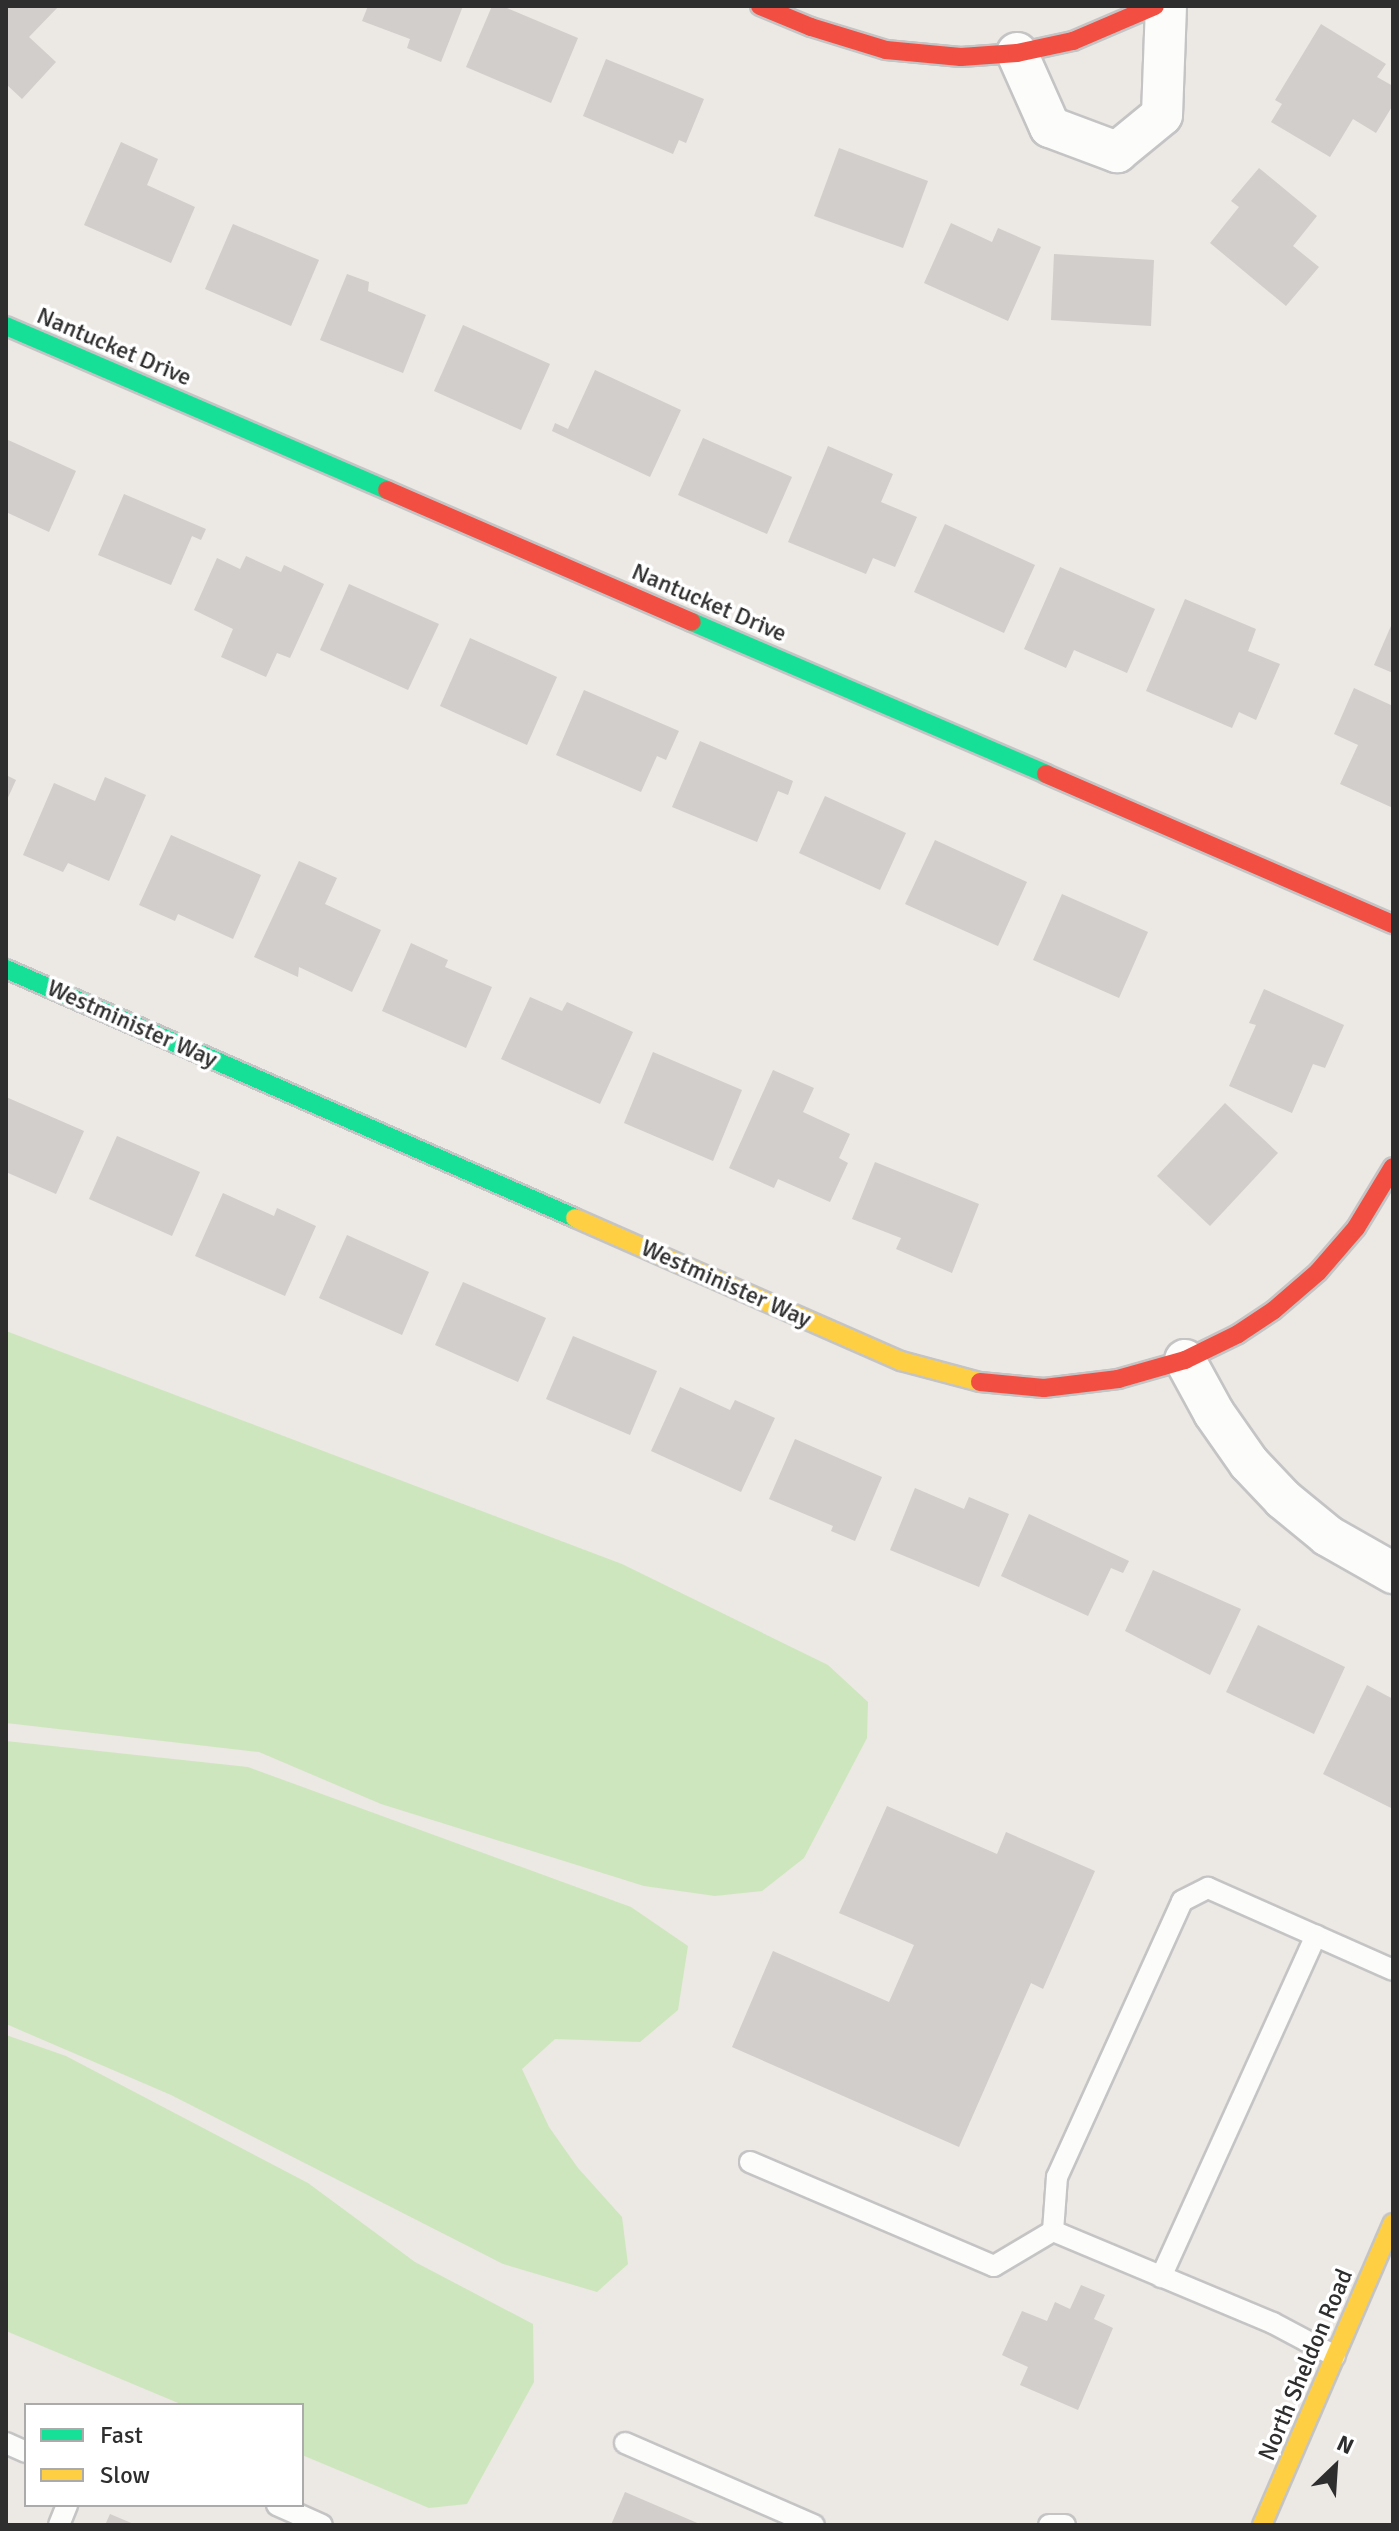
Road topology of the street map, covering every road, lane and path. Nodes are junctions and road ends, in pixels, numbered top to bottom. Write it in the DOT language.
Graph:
graph roads {
  1 [pos="760,6"];
  2 [pos="1155,6"];
  3 [pos="1166,6"];
  4 [pos="1017,53"];
  5 [pos="6,326"];
  6 [pos="1393,924"];
  7 [pos="6,969"];
  8 [pos="1393,1167"];
  9 [pos="1185,1360"];
  10 [pos="1393,1573"];
  11 [pos="1316,1936"];
  12 [pos="1393,1970"];
  13 [pos="750,2162"];
  14 [pos="1393,2223"];
  15 [pos="1053,2231"];
  16 [pos="1161,2277"];
  17 [pos="1335,2356"];
  18 [pos="625,2443"];
  19 [pos="282,2507"];
  20 [pos="322,2525"];
  21 [pos="814,2525"];
  22 [pos="1049,2525"];
  23 [pos="1065,2525"];
  24 [pos="1262,2525"];
  1 -- 4 [label="street"];
  2 -- 4 [label="street"];
  3 -- 4 [label="street"];
  5 -- 6 [label="street, Nantucket Drive"];
  7 -- 9 [label="street, Westminister Way"];
  8 -- 9 [label="street, Westminister Way"];
  9 -- 10 [label="street"];
  11 -- 12 [label="lane"];
  11 -- 15 [label="lane"];
  11 -- 16 [label="lane"];
  13 -- 15 [label="lane"];
  14 -- 17 [label="street, North Sheldon Road"];
  15 -- 16 [label="lane"];
  16 -- 17 [label="lane"];
  17 -- 24 [label="street, North Sheldon Road"];
  18 -- 21 [label="lane"];
  19 -- 20 [label="lane"];
  22 -- 23 [label="lane"];
}
